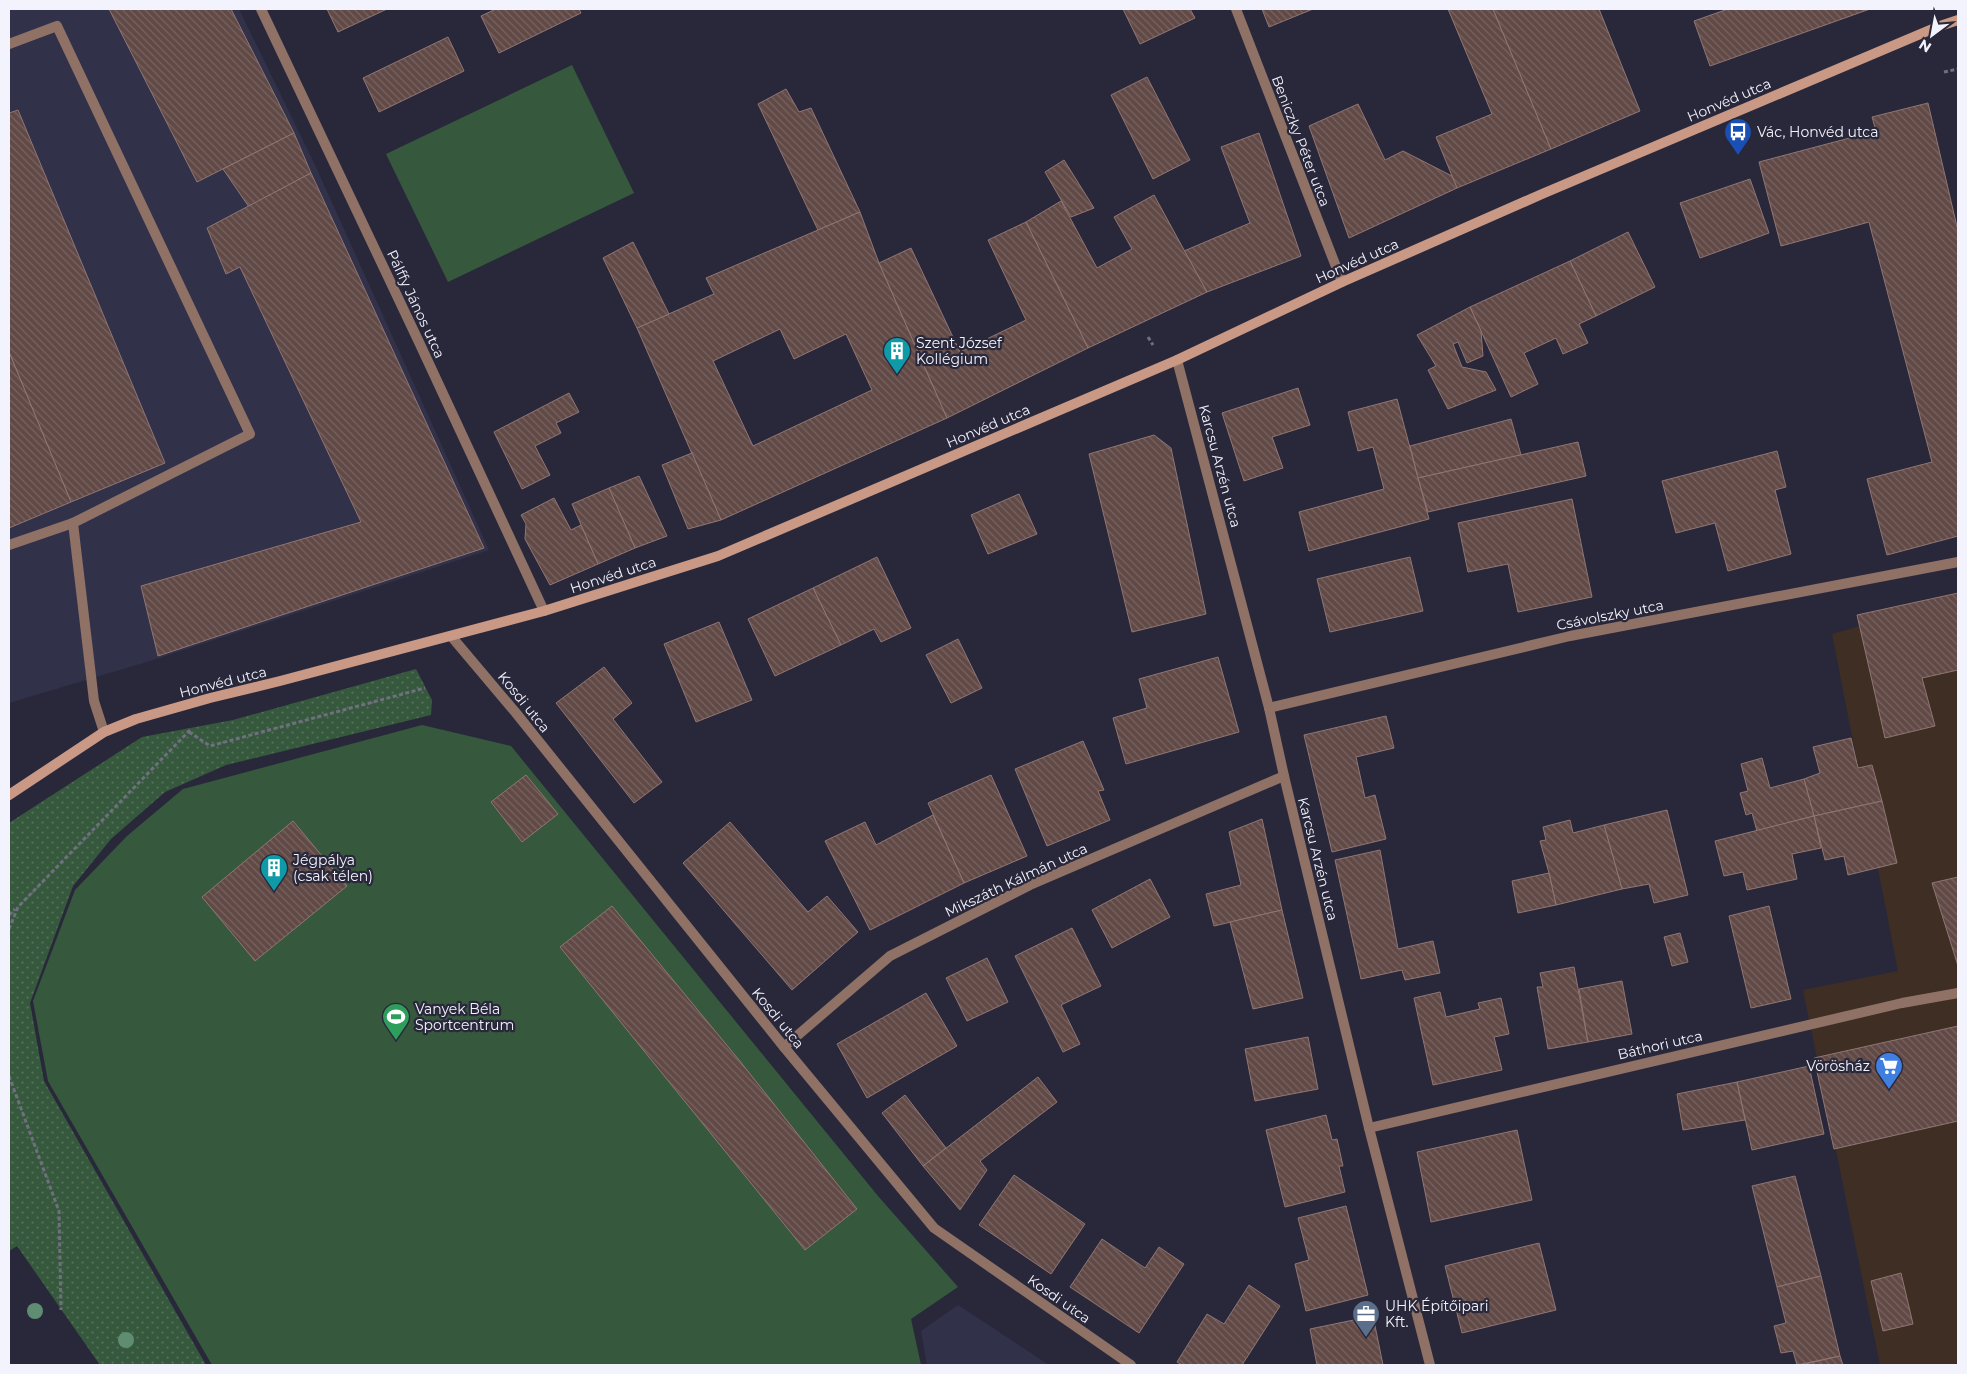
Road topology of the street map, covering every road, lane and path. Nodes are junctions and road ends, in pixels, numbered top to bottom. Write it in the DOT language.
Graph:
graph roads {
  1 [pos="261,9"];
  2 [pos="1236,9"];
  3 [pos="1958,20"];
  4 [pos="9,44"];
  5 [pos="1958,69"];
  6 [pos="1944,72"];
  7 [pos="1342,282"];
  8 [pos="1177,360"];
  9 [pos="72,523"];
  10 [pos="9,544"];
  11 [pos="1958,562"];
  12 [pos="544,611"];
  13 [pos="451,636"];
  14 [pos="425,688"];
  15 [pos="210,698"];
  16 [pos="1269,708"];
  17 [pos="104,732"];
  18 [pos="189,732"];
  19 [pos="1284,776"];
  20 [pos="9,795"];
  21 [pos="18,907"];
  22 [pos="9,915"];
  23 [pos="9,929"];
  24 [pos="1958,993"];
  25 [pos="784,1047"];
  26 [pos="9,1076"];
  27 [pos="1369,1128"];
  28 [pos="61,1310"];
  29 [pos="1131,1365"];
  30 [pos="1430,1365"];
  1 -- 12 [label="street, Pálffy János utca"];
  2 -- 7 [label="street, Beniczky Péter utca"];
  3 -- 7 [label="street, Honvéd utca"];
  4 -- 9 [label="street"];
  5 -- 6 [label="path"];
  7 -- 8 [label="street, Honvéd utca"];
  8 -- 12 [label="street, Honvéd utca"];
  8 -- 16 [label="street, Karcsu Arzén utca"];
  9 -- 10 [label="street"];
  9 -- 17 [label="street"];
  11 -- 16 [label="street, Csávolszky utca"];
  12 -- 13 [label="street, Honvéd utca"];
  13 -- 15 [label="street, Honvéd utca"];
  13 -- 25 [label="street, Kosdi utca"];
  14 -- 18 [label="path"];
  15 -- 17 [label="street, Honvéd utca"];
  15 -- 18 [label="path"];
  16 -- 19 [label="street, Karcsu Arzén utca"];
  17 -- 20 [label="street, Honvéd utca"];
  18 -- 21 [label="path"];
  19 -- 25 [label="street, Mikszáth Kálmán utca"];
  19 -- 27 [label="street, Karcsu Arzén utca"];
  21 -- 22 [label="path"];
  21 -- 23 [label="path"];
  24 -- 27 [label="street, Báthori utca"];
  25 -- 29 [label="street, Kosdi utca"];
  26 -- 28 [label="path"];
  27 -- 30 [label="street, Karcsu Arzén utca"];
}
